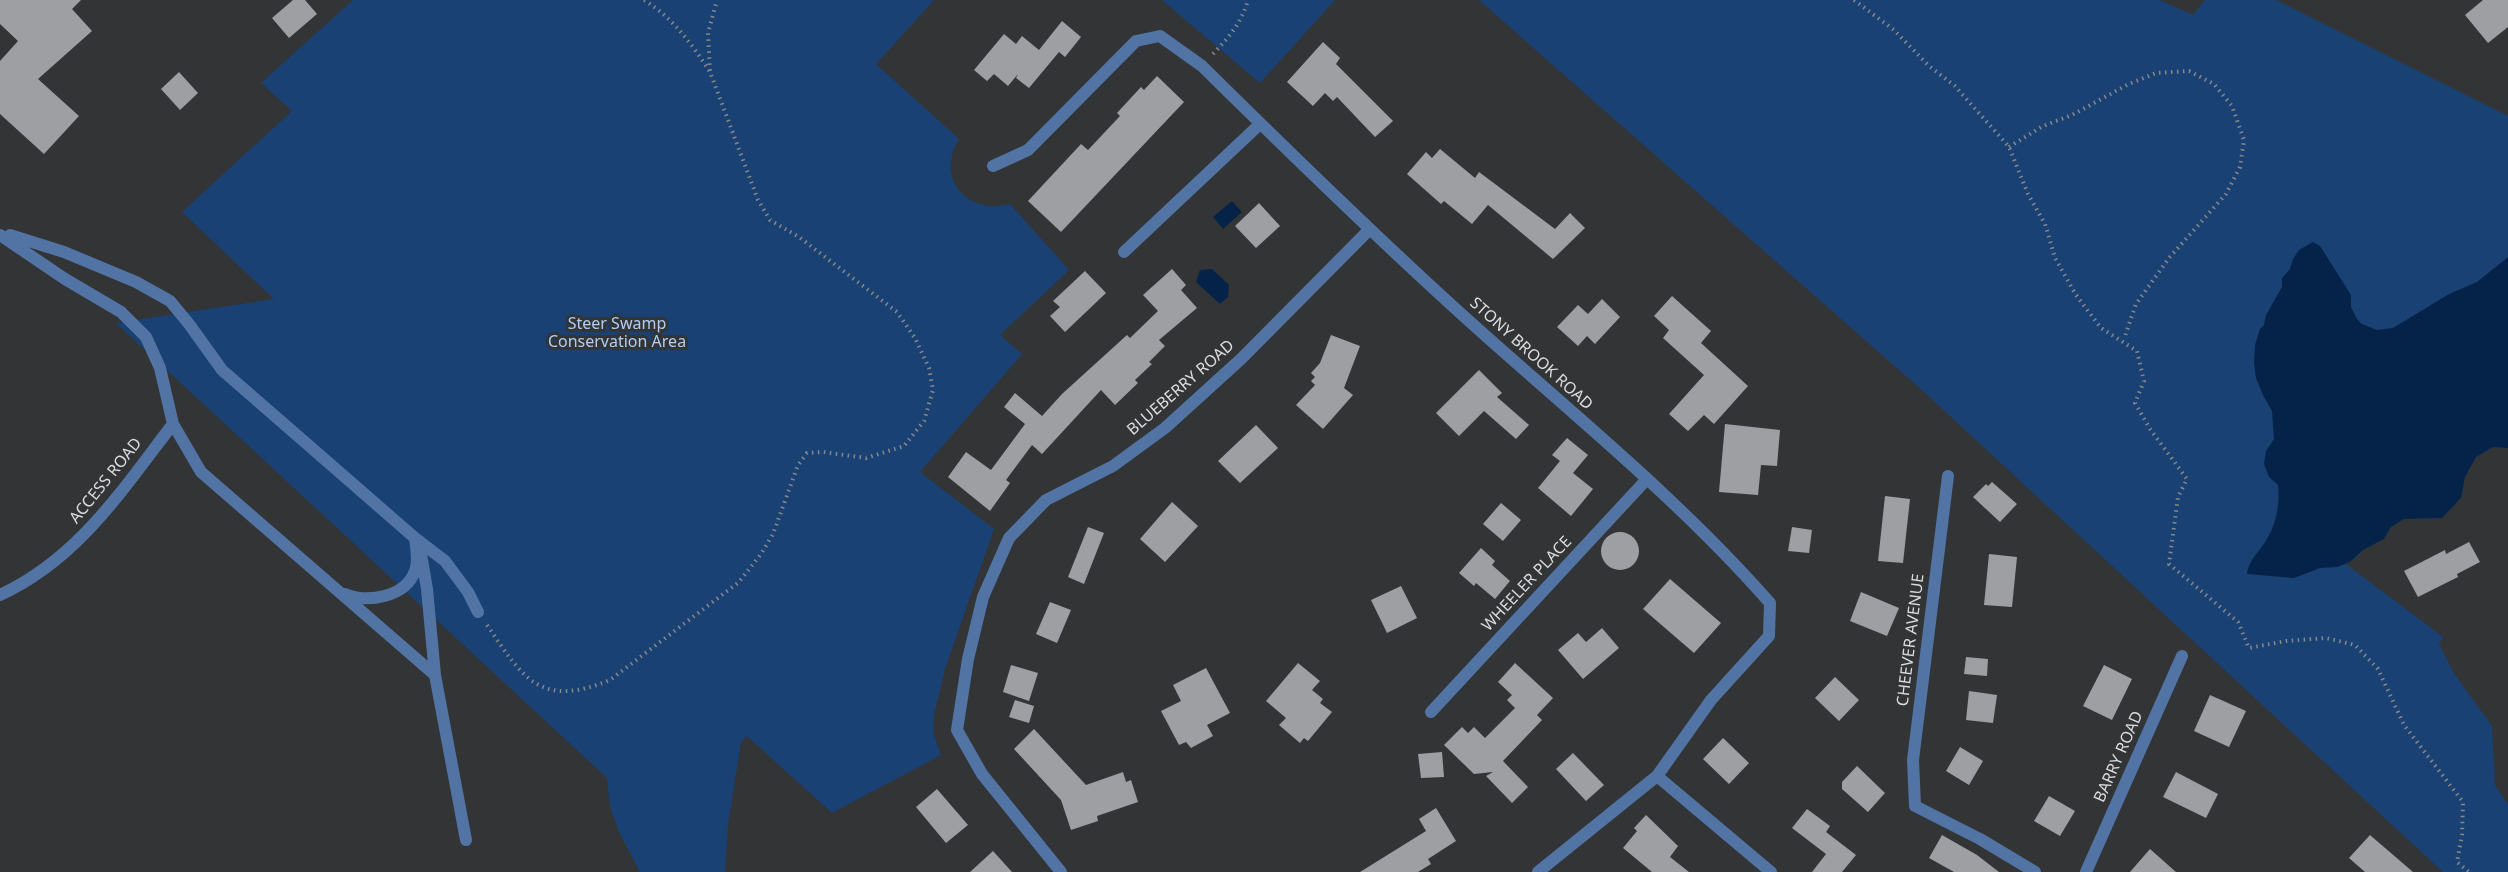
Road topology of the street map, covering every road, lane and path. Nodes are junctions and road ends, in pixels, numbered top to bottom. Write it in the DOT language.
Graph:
graph roads {
  1 [pos="644,0"];
  2 [pos="717,0"];
  3 [pos="1248,0"];
  4 [pos="1854,0"];
  5 [pos="1202,66"];
  6 [pos="710,72"];
  7 [pos="1260,124"];
  8 [pos="2009,147"];
  9 [pos="993,166"];
  10 [pos="1370,228"];
  11 [pos="0,233"];
  12 [pos="1124,252"];
  13 [pos="2124,339"];
  14 [pos="173,424"];
  15 [pos="1948,476"];
  16 [pos="1647,479"];
  17 [pos="414,538"];
  18 [pos="338,592"];
  19 [pos="0,595"];
  20 [pos="478,612"];
  21 [pos="2182,656"];
  22 [pos="435,675"];
  23 [pos="1431,712"];
  24 [pos="1657,776"];
  25 [pos="466,840"];
  26 [pos="1060,872"];
  27 [pos="1538,872"];
  28 [pos="1771,872"];
  29 [pos="2035,872"];
  30 [pos="2086,872"];
  31 [pos="2469,872"];
  1 -- 6 [label="path"];
  2 -- 6 [label="path"];
  3 -- 5 [label="path"];
  4 -- 8 [label="path"];
  5 -- 7 [label="street, STONY BROOK ROAD"];
  5 -- 9 [label="street, STONY BROOK ROAD"];
  6 -- 20 [label="path"];
  7 -- 10 [label="street, STONY BROOK ROAD"];
  7 -- 12 [label="street"];
  8 -- 13 [label="path"];
  8 -- 31 [label="path"];
  10 -- 16 [label="street, STONY BROOK ROAD"];
  10 -- 26 [label="street, BLUEBERRY ROAD"];
  11 -- 14 [label="street"];
  11 -- 17 [label="street"];
  14 -- 18 [label="street"];
  14 -- 19 [label="street, ACCESS ROAD"];
  15 -- 29 [label="street, CHEEVER AVENUE"];
  16 -- 23 [label="street, WHEELER PLACE"];
  16 -- 24 [label="street, STONY BROOK ROAD"];
  17 -- 18 [label="street"];
  17 -- 20 [label="street"];
  17 -- 22 [label="street"];
  18 -- 22 [label="street"];
  21 -- 30 [label="street, BARRY ROAD"];
  22 -- 25 [label="street"];
  24 -- 27 [label="street, STONY BROOK ROAD"];
  24 -- 28 [label="street"];
}
